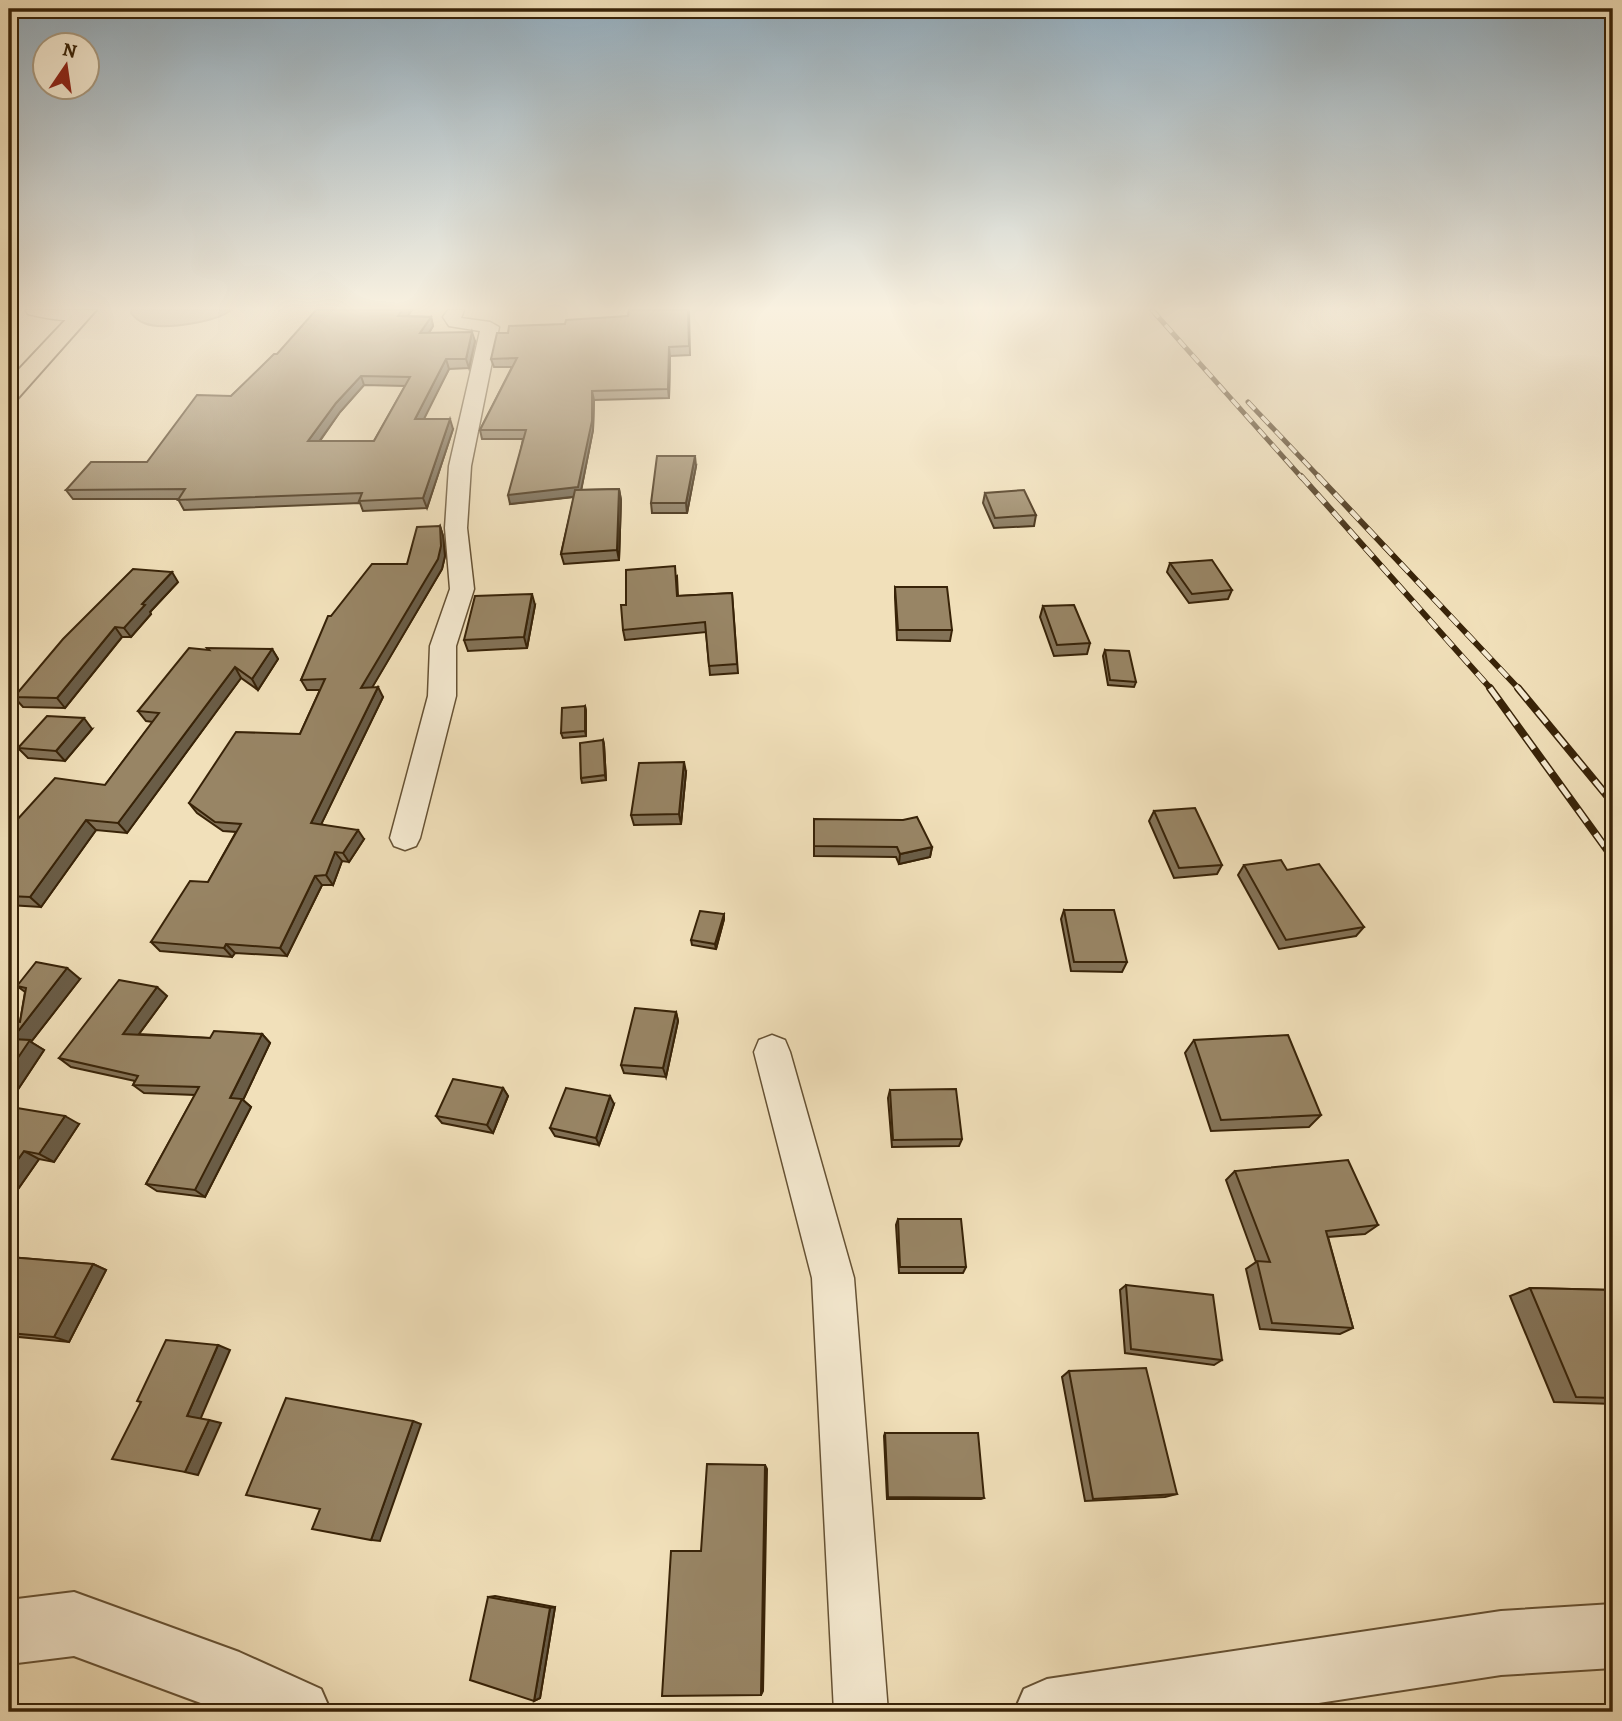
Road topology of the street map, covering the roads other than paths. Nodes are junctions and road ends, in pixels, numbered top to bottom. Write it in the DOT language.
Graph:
graph roads {
  1 [pos="475,390"];
  2 [pos="405,838"];
  3 [pos="772,1052"];
  4 [pos="9,1632"];
  5 [pos="1613,1636"];
  6 [pos="299,1712"];
  7 [pos="861,1712"];
  8 [pos="1047,1712"];
  1 -- 2 [label="street"];
  3 -- 7 [label="street"];
  4 -- 6 [label="street"];
  5 -- 8 [label="street"];
}
